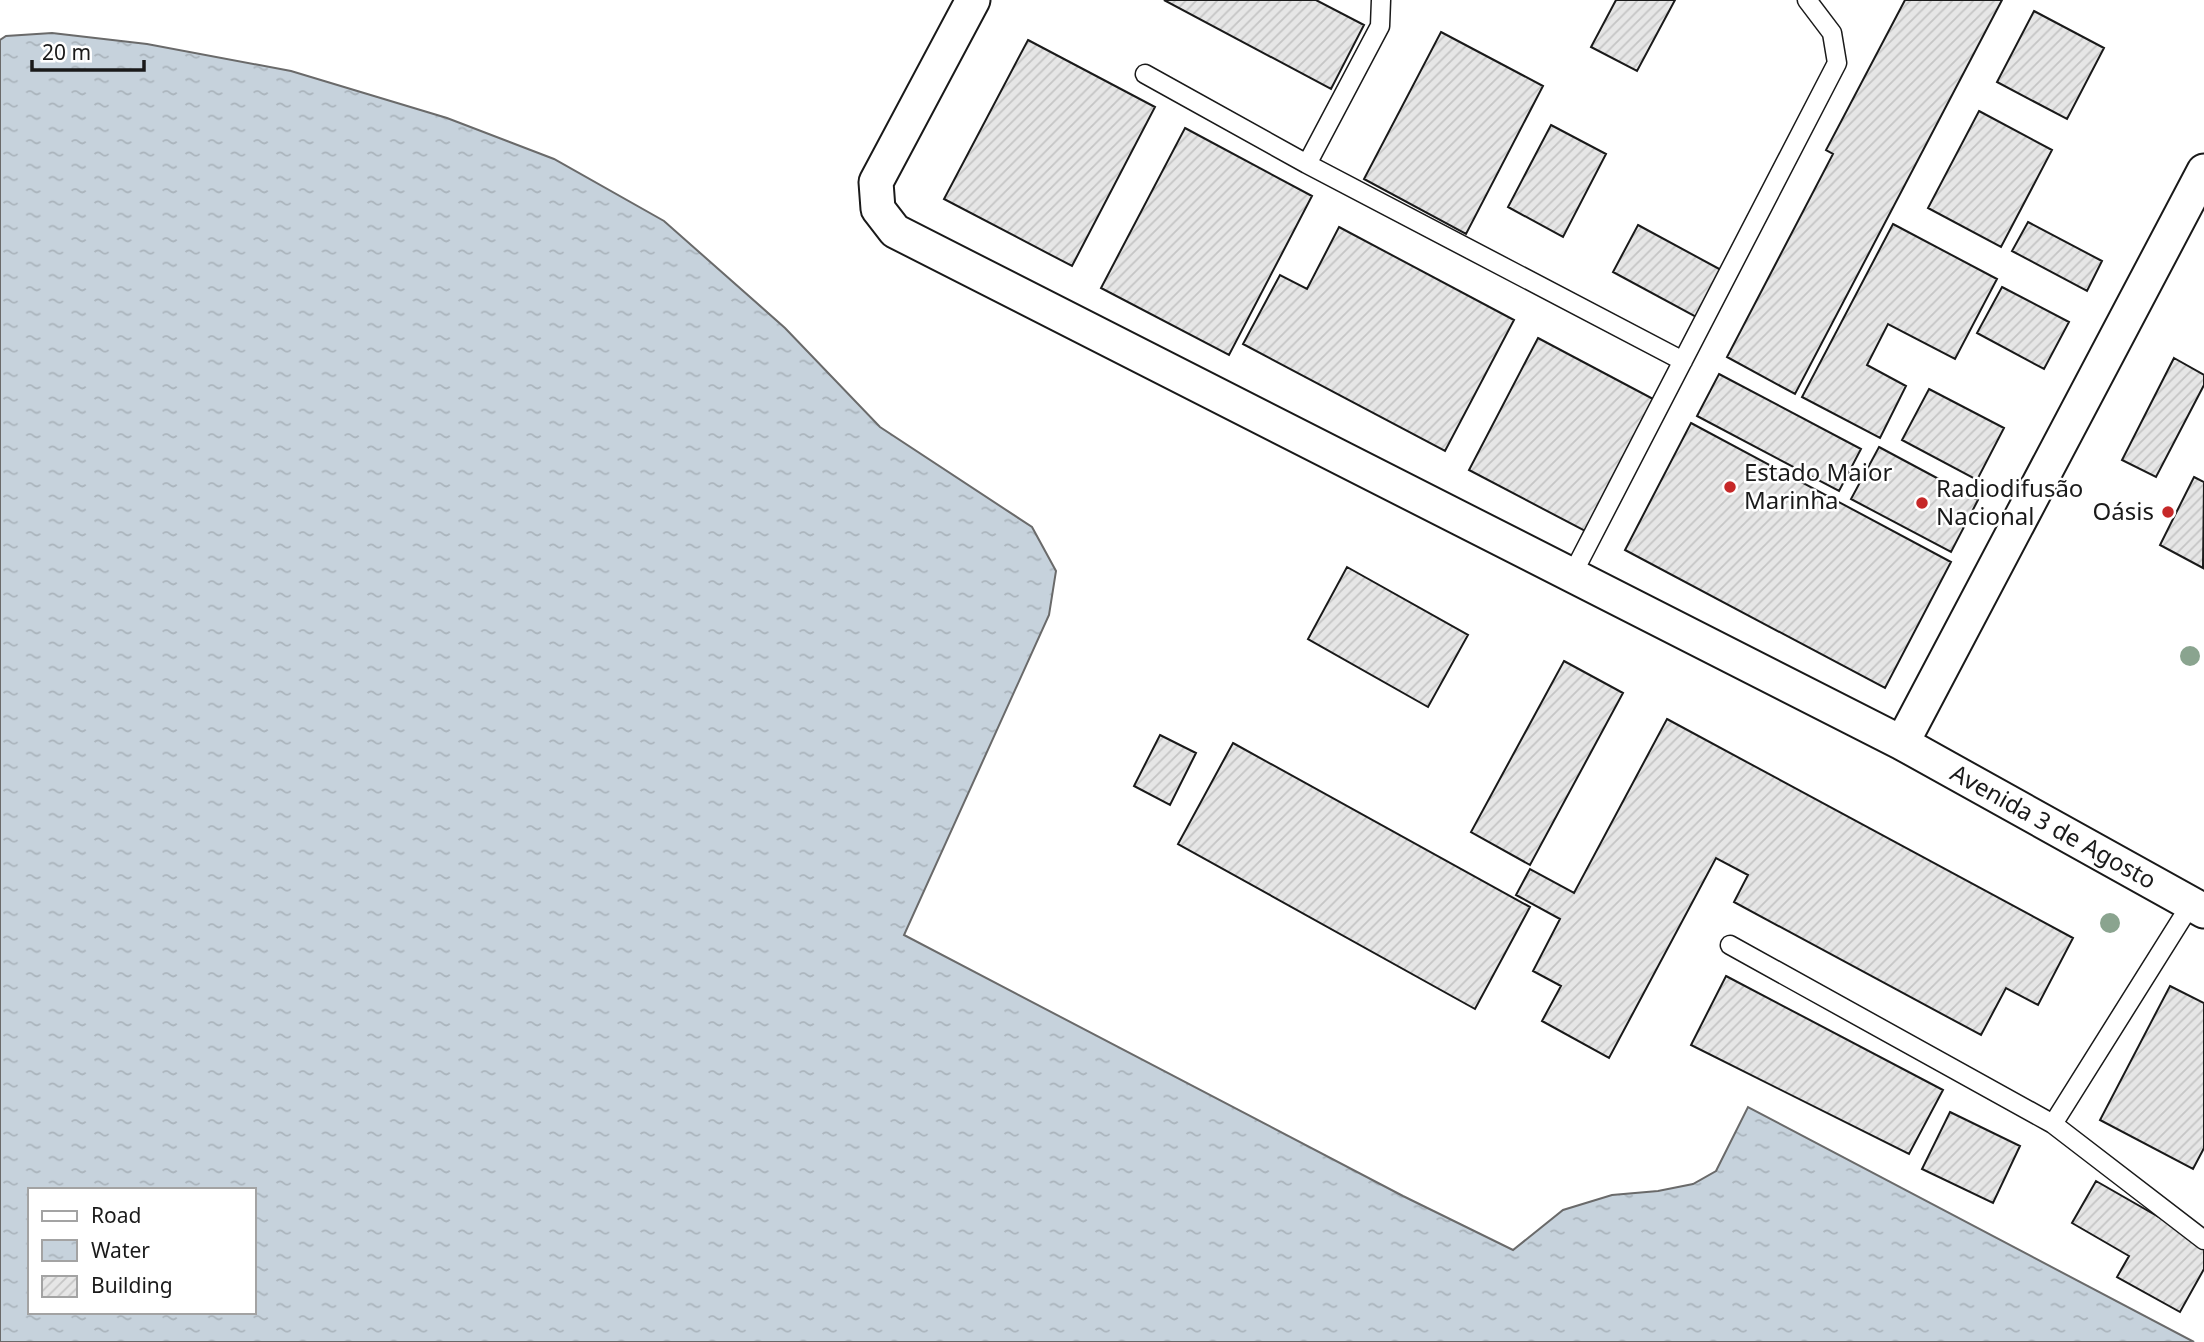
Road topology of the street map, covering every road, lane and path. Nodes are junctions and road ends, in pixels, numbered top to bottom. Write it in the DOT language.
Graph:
graph roads {
  1 [pos="974,0"];
  2 [pos="1381,0"];
  3 [pos="1807,0"];
  4 [pos="1144,74"];
  5 [pos="1307,164"];
  6 [pos="2204,171"];
  7 [pos="1683,362"];
  8 [pos="1572,575"];
  9 [pos="1902,743"];
  10 [pos="2198,907"];
  11 [pos="1730,945"];
  12 [pos="2053,1124"];
  13 [pos="2204,1240"];
  1 -- 8 [label="street, Avenida 3 de Agosto"];
  2 -- 5 [label="lane"];
  3 -- 7 [label="lane"];
  4 -- 5 [label="lane"];
  5 -- 7 [label="lane"];
  6 -- 9 [label="street"];
  7 -- 8 [label="lane"];
  8 -- 9 [label="street, Avenida 3 de Agosto"];
  9 -- 10 [label="street, Avenida 3 de Agosto"];
  10 -- 12 [label="lane"];
  11 -- 12 [label="lane"];
  12 -- 13 [label="lane"];
}
